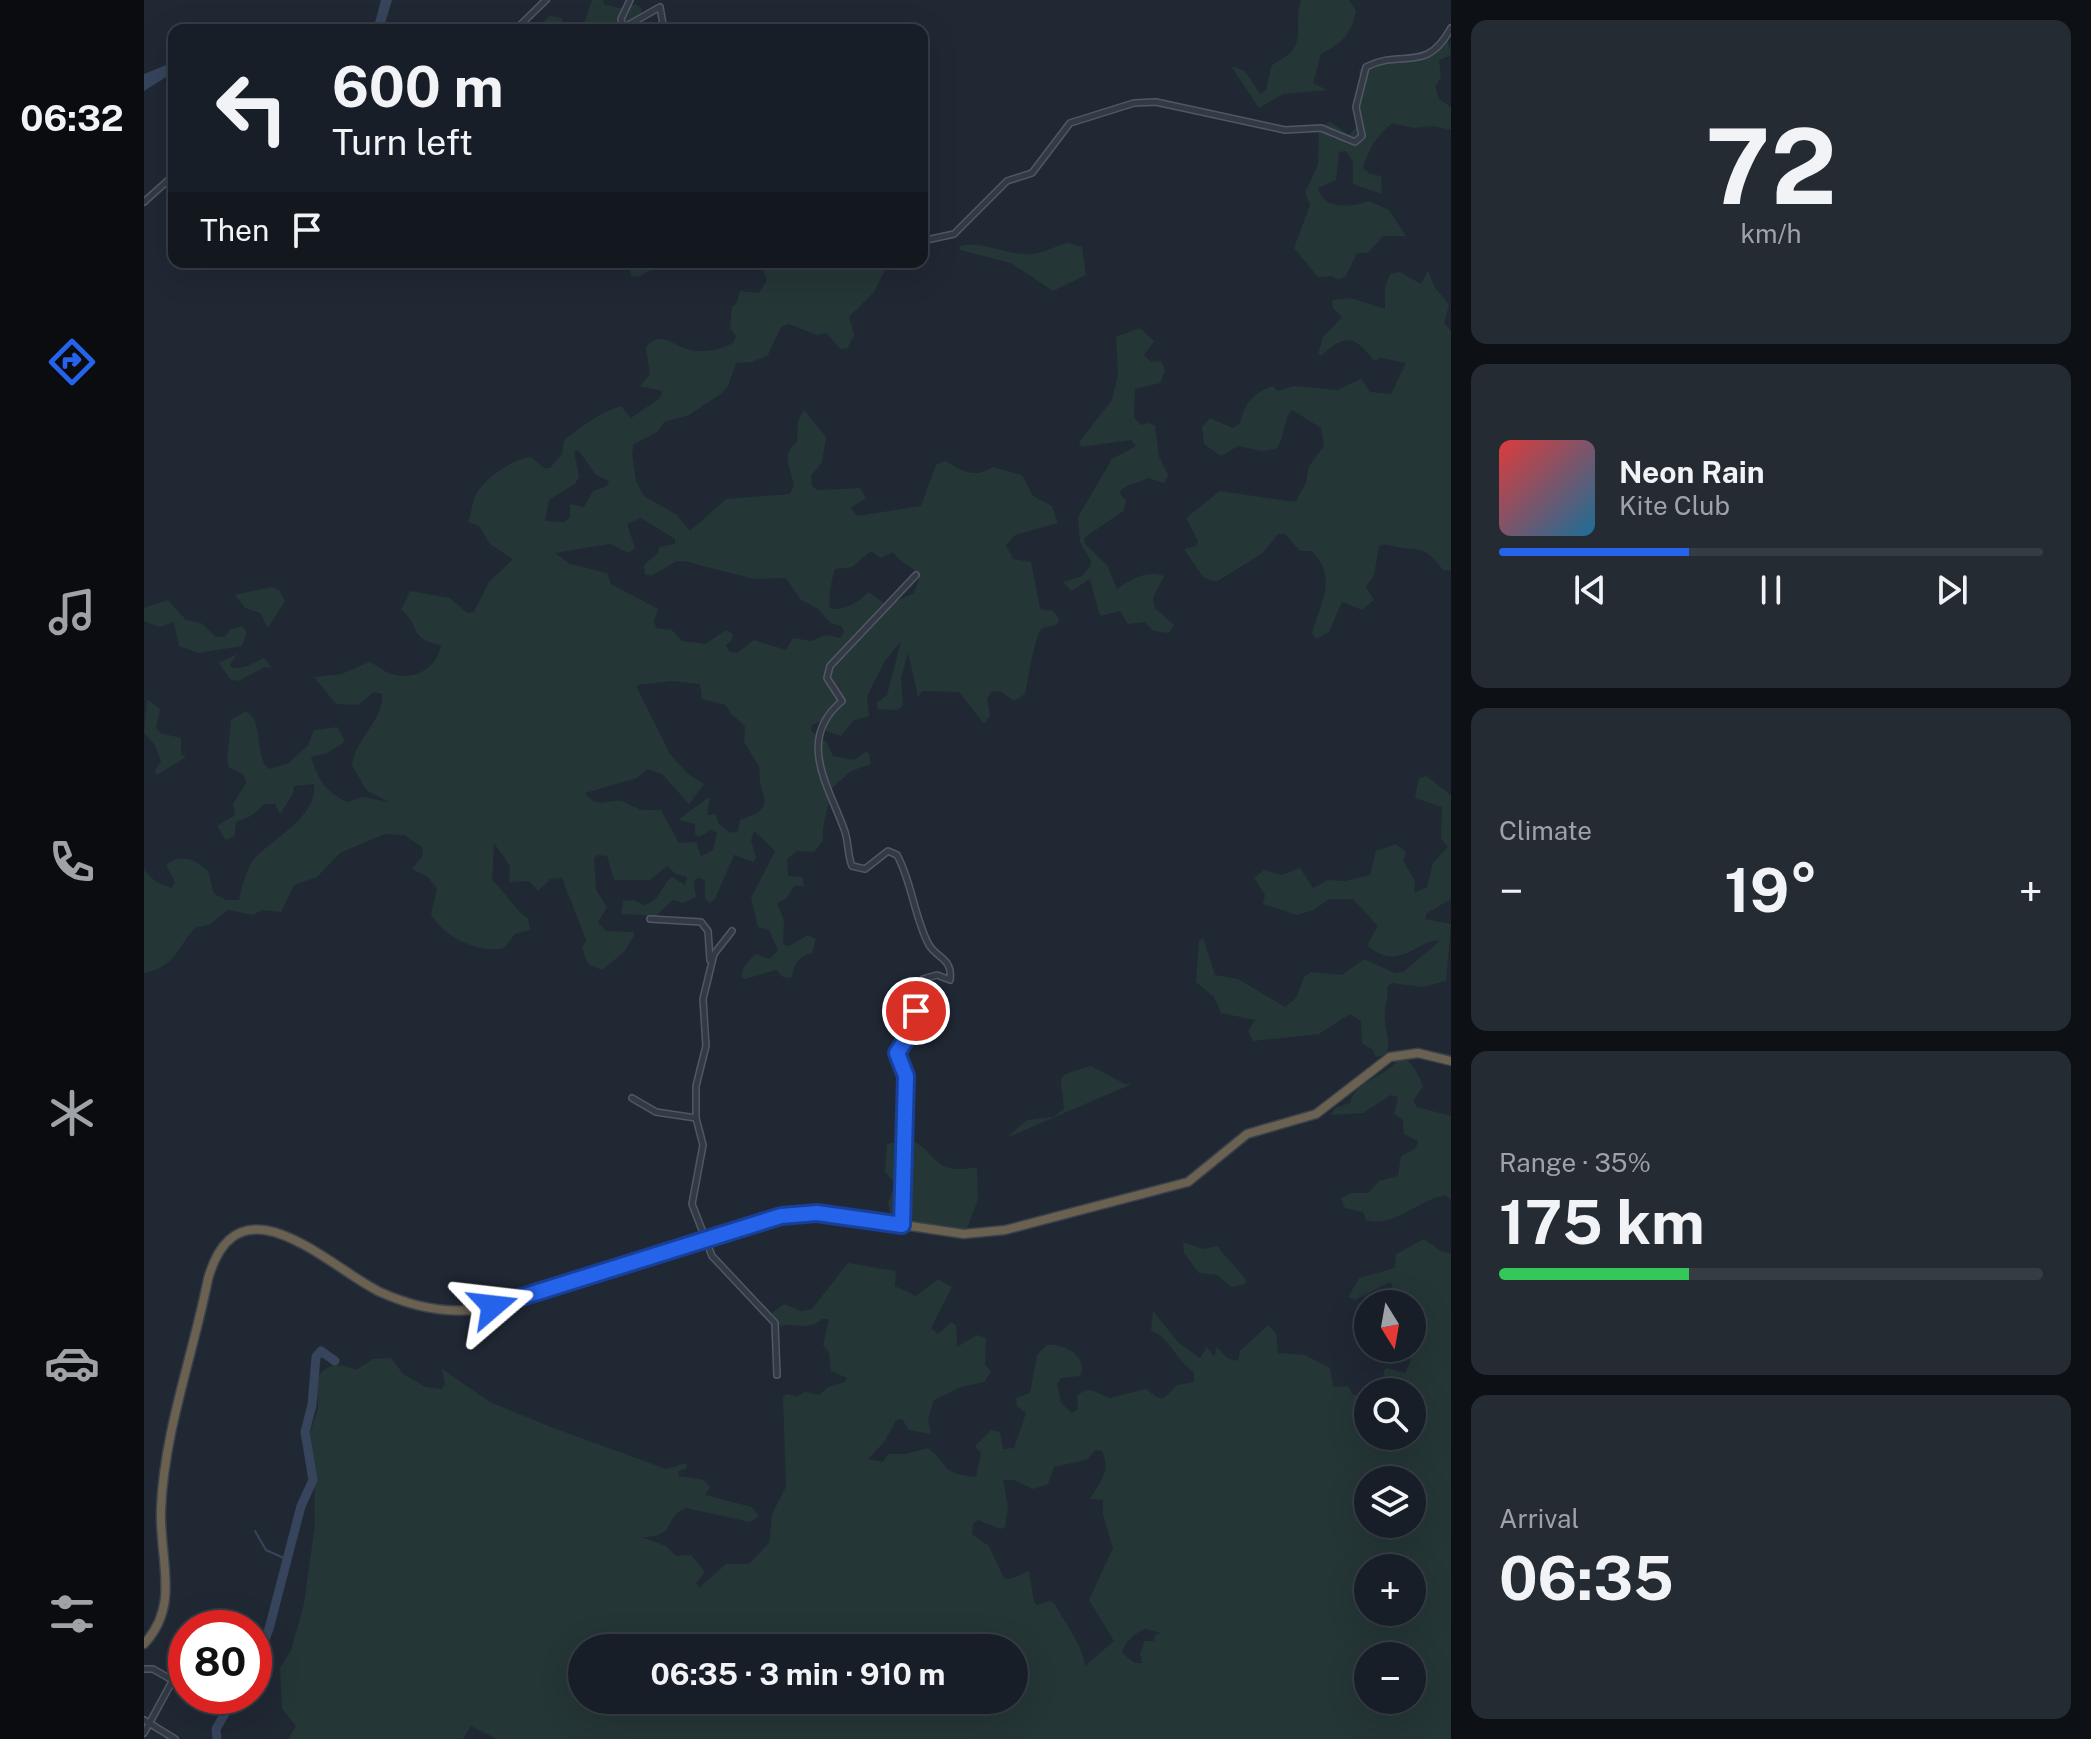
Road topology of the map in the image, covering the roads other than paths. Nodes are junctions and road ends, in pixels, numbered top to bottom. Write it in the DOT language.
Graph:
graph roads {
  1 [pos="546,0"];
  2 [pos="630,0"];
  3 [pos="521,24"];
  4 [pos="622,24"];
  5 [pos="630,24"];
  6 [pos="663,24"];
  7 [pos="1451,28"];
  8 [pos="168,180"];
  9 [pos="144,202"];
  10 [pos="928,240"];
  11 [pos="916,575"];
  12 [pos="650,919"];
  13 [pos="732,931"];
  14 [pos="710,965"];
  15 [pos="1451,1061"];
  16 [pos="632,1098"];
  17 [pos="696,1118"];
  18 [pos="902,1225"];
  19 [pos="705,1240"];
  20 [pos="777,1375"];
  21 [pos="144,1644"];
  22 [pos="144,1669"];
  23 [pos="168,1678"];
  24 [pos="168,1687"];
  25 [pos="147,1721"];
  26 [pos="144,1733"];
  27 [pos="175,1739"];
  1 -- 3 [label="street"];
  2 -- 4 [label="street"];
  5 -- 6 [label="street"];
  7 -- 10 [label="street"];
  8 -- 9 [label="street"];
  11 -- 18 [label="street"];
  12 -- 14 [label="street"];
  13 -- 14 [label="street"];
  14 -- 17 [label="street"];
  15 -- 18 [label="highway"];
  16 -- 17 [label="street"];
  17 -- 19 [label="street"];
  18 -- 19 [label="highway"];
  19 -- 20 [label="street"];
  19 -- 21 [label="highway"];
  22 -- 23 [label="street"];
  24 -- 25 [label="street"];
  25 -- 26 [label="street"];
  25 -- 27 [label="street"];
}
